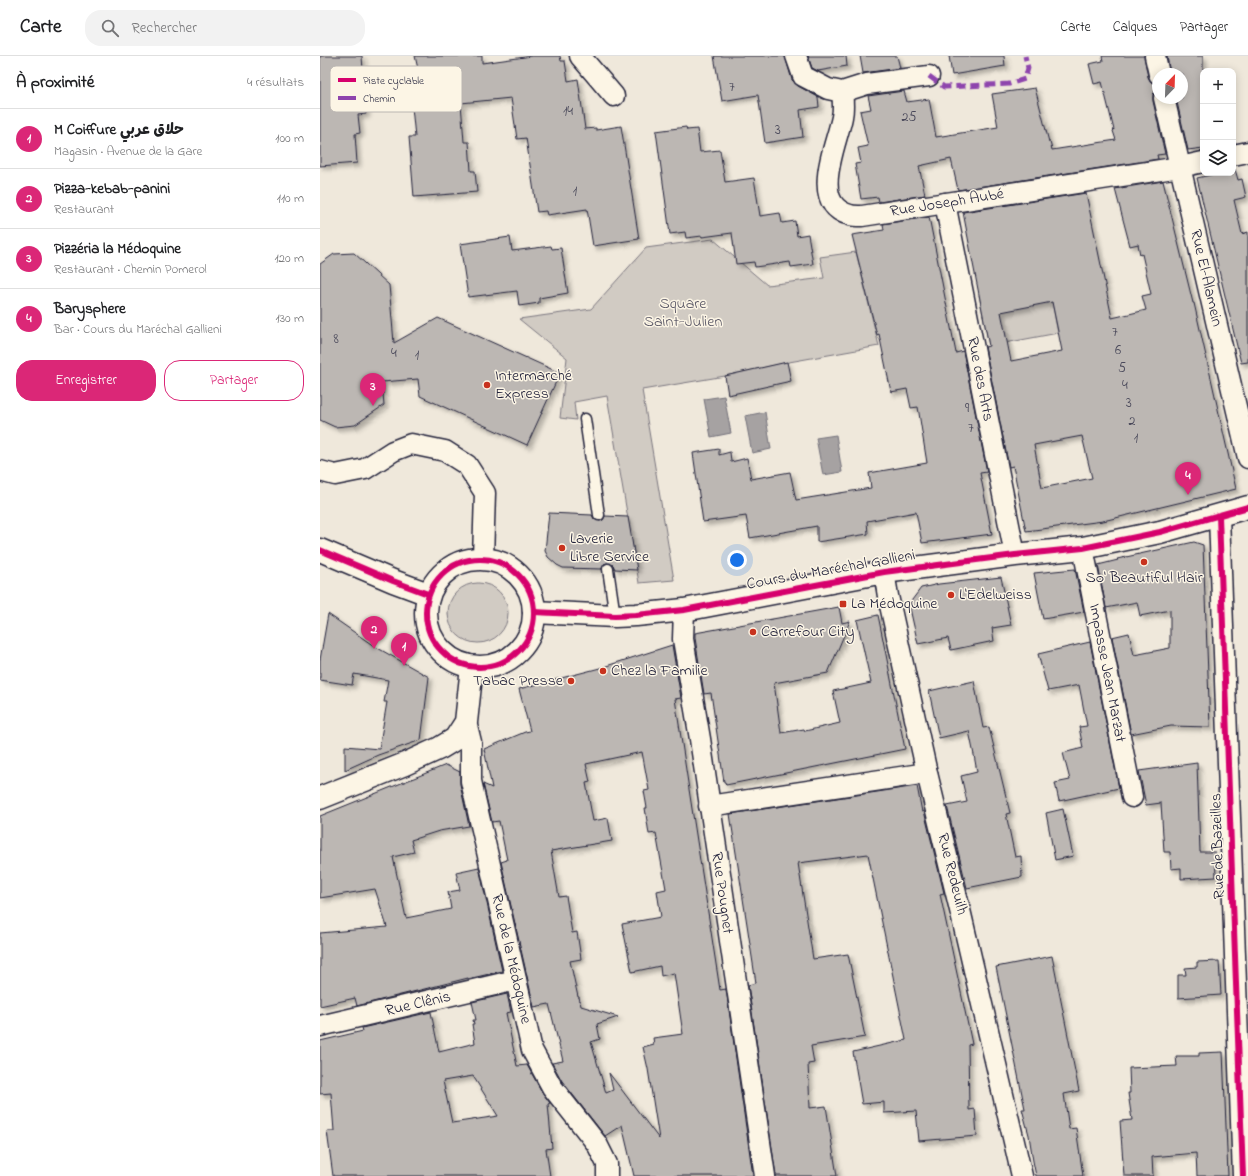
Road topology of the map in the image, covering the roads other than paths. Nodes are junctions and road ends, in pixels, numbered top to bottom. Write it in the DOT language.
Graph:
graph roads {
  1 [pos="580,56"];
  2 [pos="796,56"];
  3 [pos="1155,56"];
  4 [pos="1158,68"];
  5 [pos="930,76"];
  6 [pos="842,92"];
  7 [pos="614,96"];
  8 [pos="1165,104"];
  9 [pos="1248,152"];
  10 [pos="1236,154"];
  11 [pos="1200,163"];
  12 [pos="1180,167"];
  13 [pos="945,203"];
  14 [pos="585,419"];
  15 [pos="1248,458"];
  16 [pos="320,471"];
  17 [pos="1248,507"];
  18 [pos="599,515"];
  19 [pos="1219,516"];
  20 [pos="1083,548"];
  21 [pos="320,550"];
  22 [pos="1015,556"];
  23 [pos="483,558"];
  24 [pos="608,569"];
  25 [pos="884,572"];
  26 [pos="428,594"];
  27 [pos="684,610"];
  28 [pos="534,612"];
  29 [pos="615,616"];
  30 [pos="472,667"];
  31 [pos="466,722"];
  32 [pos="927,773"];
  33 [pos="1132,797"];
  34 [pos="320,798"];
  35 [pos="709,806"];
  36 [pos="516,980"];
  37 [pos="320,1026"];
  38 [pos="607,1176"];
  39 [pos="765,1176"];
  40 [pos="1022,1176"];
  41 [pos="1243,1176"];
  1 -- 7 [label="street"];
  2 -- 6 [label="street"];
  3 -- 4 [label="street"];
  5 -- 6 [label="street"];
  6 -- 13 [label="street, Rue Joseph Aubé"];
  8 -- 12 [label="street, Rue El-Alamein"];
  9 -- 10 [label="street"];
  11 -- 12 [label="street, Rue Joseph Aubé"];
  12 -- 13 [label="street, Rue Joseph Aubé"];
  12 -- 15 [label="street, Rue El-Alamein"];
  13 -- 22 [label="street, Rue des Arts"];
  14 -- 18 [label="lane"];
  16 -- 23 [label="street"];
  17 -- 19 [label="main road, Cours du Maréchal Gallieni"];
  19 -- 20 [label="main road, Cours du Maréchal Gallieni"];
  19 -- 41 [label="street, Rue de Bazeilles"];
  20 -- 22 [label="main road, Cours du Maréchal Gallieni"];
  20 -- 33 [label="street, Impasse Jean Marzat"];
  21 -- 26 [label="main road"];
  22 -- 25 [label="main road, Cours du Maréchal Gallieni"];
  23 -- 26 [label="main road"];
  23 -- 28 [label="main road"];
  24 -- 29 [label="lane"];
  25 -- 27 [label="main road, Cours du Maréchal Gallieni"];
  25 -- 32 [label="street, Rue Redeuilh"];
  26 -- 30 [label="main road"];
  27 -- 29 [label="main road, Cours du Maréchal Gallieni"];
  27 -- 35 [label="street, Rue Pougnet"];
  28 -- 29 [label="main road, Cours du Maréchal Gallieni"];
  28 -- 30 [label="main road"];
  30 -- 31 [label="main road"];
  31 -- 34 [label="main road"];
  31 -- 36 [label="street, Rue de la Médoquine"];
  32 -- 35 [label="street"];
  32 -- 40 [label="street, Rue Redeuilh"];
  35 -- 39 [label="street, Rue Pougnet"];
  36 -- 37 [label="street, Rue Clênis"];
  36 -- 38 [label="street, Rue de la Médoquine"];
}
